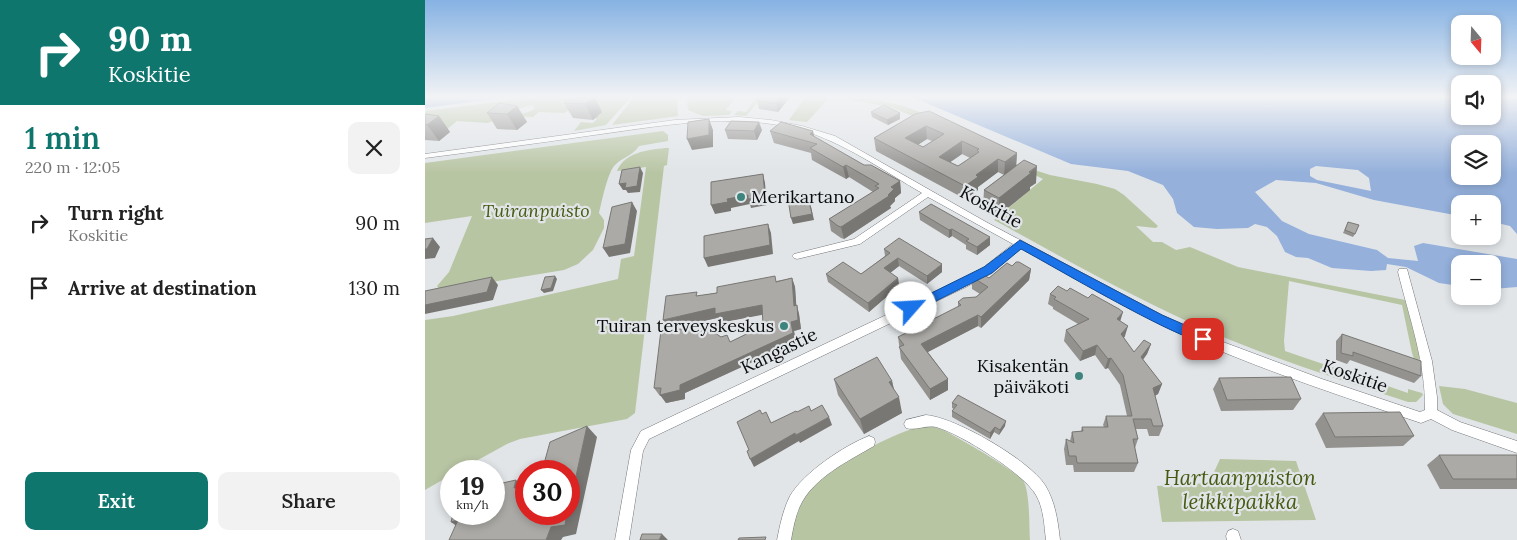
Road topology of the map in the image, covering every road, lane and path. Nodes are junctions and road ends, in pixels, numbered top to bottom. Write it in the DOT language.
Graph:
graph roads {
  1 [pos="693,122"];
  2 [pos="767,122"];
  3 [pos="425,156"];
  4 [pos="929,192"];
  5 [pos="1020,243"];
  6 [pos="797,256"];
  7 [pos="1403,272"];
  8 [pos="1431,413"];
  9 [pos="910,424"];
  10 [pos="869,442"];
  11 [pos="1517,447"];
  12 [pos="622,540"];
  13 [pos="784,540"];
  14 [pos="1053,540"];
  1 -- 3 [label="street, Koskitie"];
  2 -- 4 [label="street, Koskitie"];
  4 -- 5 [label="street, Koskitie"];
  4 -- 6 [label="street"];
  5 -- 8 [label="street, Koskitie"];
  5 -- 12 [label="street, Kangastie"];
  7 -- 8 [label="street"];
  8 -- 11 [label="street, Koskitie"];
  9 -- 14 [label="street"];
  10 -- 13 [label="street"];
}
